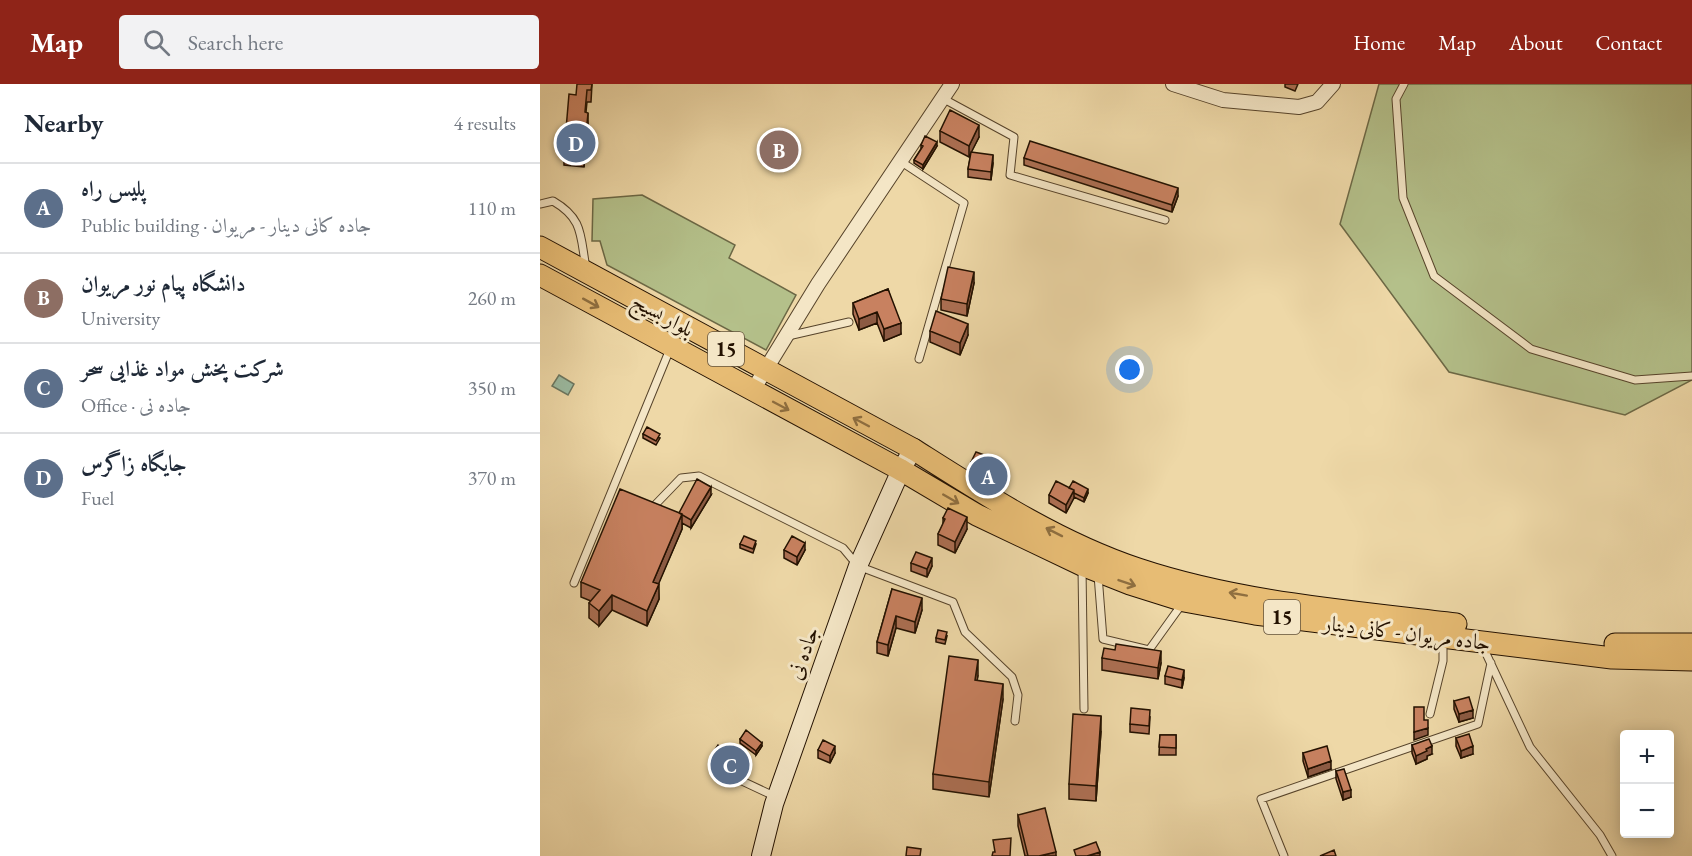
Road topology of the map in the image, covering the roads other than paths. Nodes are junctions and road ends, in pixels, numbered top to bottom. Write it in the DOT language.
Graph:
graph roads {
  1 [pos="952,84"];
  2 [pos="1173,84"];
  3 [pos="1333,84"];
  4 [pos="1404,84"];
  5 [pos="942,98"];
  6 [pos="900,161"];
  7 [pos="540,204"];
  8 [pos="1165,220"];
  9 [pos="540,247"];
  10 [pos="587,273"];
  11 [pos="540,275"];
  12 [pos="849,322"];
  13 [pos="786,337"];
  14 [pos="672,346"];
  15 [pos="919,359"];
  16 [pos="765,371"];
  17 [pos="1692,376"];
  18 [pos="753,390"];
  19 [pos="913,449"];
  20 [pos="901,470"];
  21 [pos="654,506"];
  22 [pos="858,566"];
  23 [pos="1090,569"];
  24 [pos="574,583"];
  25 [pos="1184,601"];
  26 [pos="1443,637"];
  27 [pos="1481,642"];
  28 [pos="1692,644"];
  29 [pos="1692,660"];
  30 [pos="1491,663"];
  31 [pos="1084,709"];
  32 [pos="1431,714"];
  33 [pos="1015,721"];
  34 [pos="725,773"];
  35 [pos="776,796"];
  36 [pos="761,856"];
  37 [pos="1284,856"];
  38 [pos="1612,856"];
  1 -- 5 [label="street"];
  2 -- 3 [label="street"];
  4 -- 17 [label="lane"];
  5 -- 6 [label="street"];
  5 -- 8 [label="lane"];
  6 -- 13 [label="street"];
  6 -- 15 [label="lane"];
  7 -- 10 [label="lane"];
  9 -- 10 [label="main road, بلوار بسیج / 15"];
  10 -- 16 [label="main road, بلوار بسیج / 15"];
  11 -- 14 [label="main road, بلوار بسیج / 15, one-way"];
  12 -- 13 [label="lane"];
  13 -- 16 [label="street"];
  14 -- 18 [label="main road, بلوار بسیج / 15"];
  14 -- 24 [label="lane"];
  16 -- 18 [label="street"];
  19 -- 16 [label="main road, بلوار بسیج / 15, one-way"];
  18 -- 20 [label="main road, بلوار بسیج / 15, one-way"];
  19 -- 20 [label="main road, جاده نی"];
  28 -- 19 [label="main road, 15, one-way"];
  20 -- 22 [label="main road, جاده نی"];
  20 -- 23 [label="main road, جاده مریوان - کانی دینار / 15, one-way"];
  21 -- 22 [label="lane"];
  22 -- 33 [label="lane"];
  22 -- 35 [label="main road, جاده نی"];
  23 -- 25 [label="main road, جاده مریوان - کانی دینار / 15, one-way"];
  23 -- 25 [label="lane"];
  23 -- 31 [label="lane"];
  25 -- 26 [label="main road, جاده مریوان - کانی دینار / 15"];
  26 -- 27 [label="main road, جاده مریوان - کانی دینار / 15"];
  26 -- 32 [label="lane"];
  27 -- 29 [label="main road, جاده مریوان - کانی دینار / 15"];
  27 -- 30 [label="lane"];
  30 -- 37 [label="lane"];
  30 -- 38 [label="lane"];
  34 -- 35 [label="lane"];
  35 -- 36 [label="main road, جاده نی"];
}
